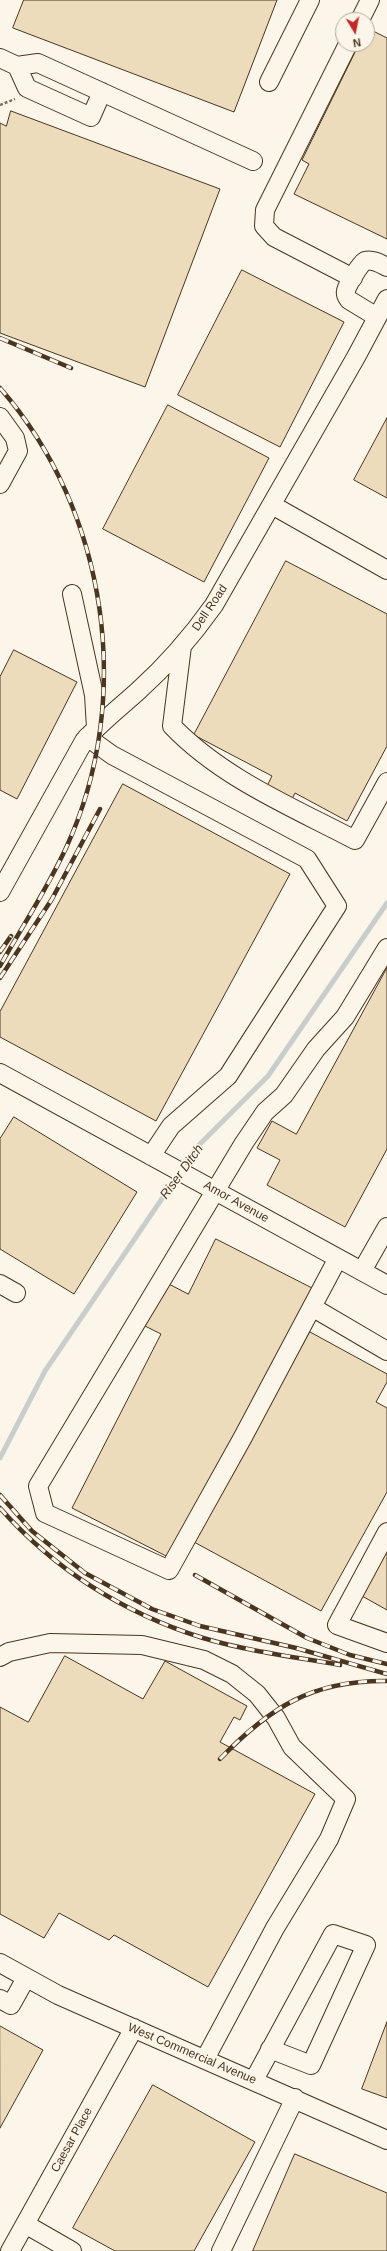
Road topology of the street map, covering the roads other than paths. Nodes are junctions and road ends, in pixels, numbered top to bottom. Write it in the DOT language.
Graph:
graph roads {
  1 [pos="310,0"];
  2 [pos="370,0"];
  3 [pos="364,12"];
  4 [pos="344,52"];
  5 [pos="0,58"];
  6 [pos="17,66"];
  7 [pos="269,82"];
  8 [pos="102,92"];
  9 [pos="253,161"];
  10 [pos="387,267"];
  11 [pos="353,278"];
  12 [pos="387,299"];
  13 [pos="377,317"];
  14 [pos="0,417"];
  15 [pos="0,484"];
  16 [pos="272,505"];
  17 [pos="387,570"];
  18 [pos="72,594"];
  19 [pos="182,646"];
  20 [pos="92,732"];
  21 [pos="387,782"];
  22 [pos="0,892"];
  23 [pos="387,948"];
  24 [pos="0,1073"];
  25 [pos="151,1156"];
  26 [pos="215,1191"];
  27 [pos="387,1227"];
  28 [pos="338,1258"];
  29 [pos="362,1272"];
  30 [pos="0,1284"];
  31 [pos="387,1285"];
  32 [pos="16,1293"];
  33 [pos="312,1307"];
  34 [pos="387,1351"];
  35 [pos="387,1532"];
  36 [pos="387,1643"];
  37 [pos="0,1658"];
  38 [pos="0,1963"];
  39 [pos="26,1978"];
  40 [pos="0,1999"];
  41 [pos="134,2028"];
  42 [pos="270,2049"];
  43 [pos="205,2059"];
  44 [pos="254,2080"];
  45 [pos="295,2098"];
  46 [pos="387,2140"];
  47 [pos="25,2224"];
  48 [pos="10,2251"];
  49 [pos="72,2251"];
  50 [pos="221,2251"];
  1 -- 7 [label="street"];
  2 -- 3 [label="street"];
  4 -- 11 [label="street"];
  5 -- 6 [label="street"];
  6 -- 8 [label="street"];
  6 -- 8 [label="street"];
  8 -- 9 [label="street"];
  10 -- 11 [label="street"];
  11 -- 13 [label="street"];
  12 -- 13 [label="street, Dell Road"];
  13 -- 16 [label="street, Dell Road"];
  14 -- 15 [label="street"];
  16 -- 17 [label="street"];
  16 -- 19 [label="street, Dell Road"];
  18 -- 20 [label="street"];
  19 -- 20 [label="street, Dell Road"];
  19 -- 21 [label="street"];
  20 -- 22 [label="street, Dell Road"];
  20 -- 25 [label="street"];
  23 -- 26 [label="street"];
  24 -- 25 [label="street, Amor Avenue"];
  25 -- 26 [label="street, Amor Avenue"];
  26 -- 28 [label="street, Amor Avenue"];
  26 -- 33 [label="street"];
  27 -- 29 [label="street"];
  28 -- 29 [label="street, Amor Avenue"];
  28 -- 33 [label="street"];
  29 -- 31 [label="street, Amor Avenue"];
  30 -- 32 [label="street"];
  33 -- 34 [label="street"];
  35 -- 36 [label="street"];
  37 -- 43 [label="street"];
  38 -- 39 [label="street, West Commercial Avenue"];
  39 -- 40 [label="street"];
  39 -- 41 [label="street, West Commercial Avenue"];
  41 -- 43 [label="street, West Commercial Avenue"];
  41 -- 47 [label="street, Caesar Place"];
  42 -- 42 [label="street"];
  42 -- 44 [label="street"];
  43 -- 44 [label="street, West Commercial Avenue"];
  44 -- 45 [label="street, West Commercial Avenue"];
  45 -- 46 [label="street, West Commercial Avenue"];
  45 -- 50 [label="street"];
  47 -- 48 [label="street, Caesar Place"];
  47 -- 49 [label="street"];
}
